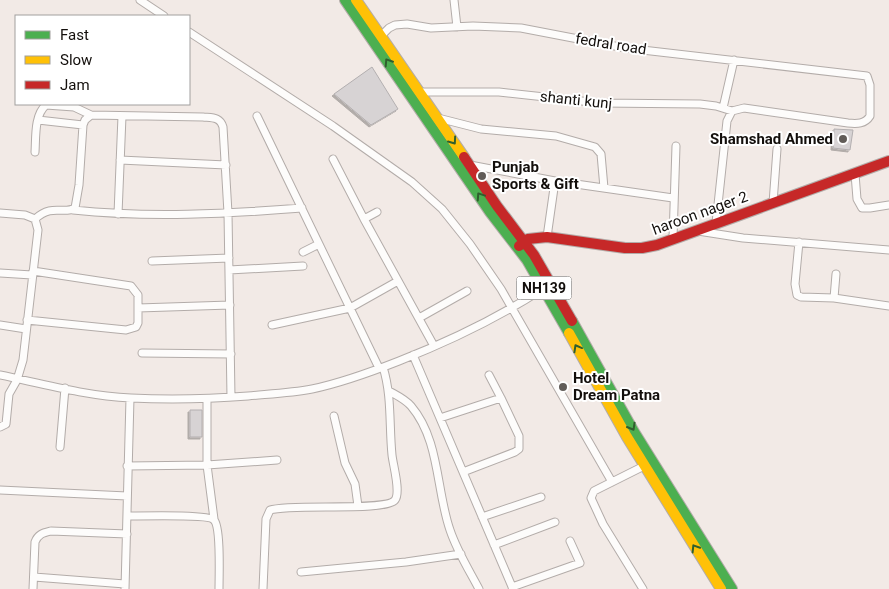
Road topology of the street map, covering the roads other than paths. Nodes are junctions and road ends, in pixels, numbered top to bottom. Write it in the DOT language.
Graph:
graph roads {
  1 [pos="140,0"];
  2 [pos="345,0"];
  3 [pos="356,0"];
  4 [pos="454,0"];
  5 [pos="162,15"];
  6 [pos="458,27"];
  7 [pos="190,33"];
  8 [pos="379,40"];
  9 [pos="734,60"];
  10 [pos="419,92"];
  11 [pos="723,108"];
  12 [pos="732,111"];
  13 [pos="91,115"];
  14 [pos="122,116"];
  15 [pos="257,116"];
  16 [pos="437,118"];
  17 [pos="38,120"];
  18 [pos="848,123"];
  19 [pos="83,125"];
  20 [pos="676,146"];
  21 [pos="777,149"];
  22 [pos="35,152"];
  23 [pos="333,159"];
  24 [pos="120,160"];
  25 [pos="889,161"];
  26 [pos="226,164"];
  27 [pos="470,166"];
  28 [pos="855,174"];
  29 [pos="555,181"];
  30 [pos="604,188"];
  31 [pos="673,198"];
  32 [pos="773,202"];
  33 [pos="889,205"];
  34 [pos="302,208"];
  35 [pos="73,210"];
  36 [pos="377,212"];
  37 [pos="0,213"];
  38 [pos="118,214"];
  39 [pos="228,214"];
  40 [pos="35,219"];
  41 [pos="364,219"];
  42 [pos="716,223"];
  43 [pos="694,231"];
  44 [pos="547,237"];
  45 [pos="673,238"];
  46 [pos="799,242"];
  47 [pos="319,244"];
  48 [pos="520,244"];
  49 [pos="889,250"];
  50 [pos="303,252"];
  51 [pos="229,258"];
  52 [pos="152,261"];
  53 [pos="303,266"];
  54 [pos="229,270"];
  55 [pos="0,273"];
  56 [pos="32,273"];
  57 [pos="836,274"];
  58 [pos="398,281"];
  59 [pos="544,288"];
  60 [pos="468,291"];
  61 [pos="834,298"];
  62 [pos="230,305"];
  63 [pos="889,306"];
  64 [pos="138,308"];
  65 [pos="350,308"];
  66 [pos="513,308"];
  67 [pos="419,318"];
  68 [pos="27,320"];
  69 [pos="0,325"];
  70 [pos="272,325"];
  71 [pos="26,329"];
  72 [pos="434,346"];
  73 [pos="142,353"];
  74 [pos="231,354"];
  75 [pos="413,355"];
  76 [pos="381,368"];
  77 [pos="0,375"];
  78 [pos="488,375"];
  79 [pos="18,380"];
  80 [pos="65,388"];
  81 [pos="389,391"];
  82 [pos="231,397"];
  83 [pos="130,398"];
  84 [pos="501,398"];
  85 [pos="207,399"];
  86 [pos="334,416"];
  87 [pos="440,418"];
  88 [pos="0,427"];
  89 [pos="60,447"];
  90 [pos="277,460"];
  91 [pos="207,465"];
  92 [pos="128,466"];
  93 [pos="644,466"];
  94 [pos="463,472"];
  95 [pos="612,482"];
  96 [pos="0,490"];
  97 [pos="127,496"];
  98 [pos="541,497"];
  99 [pos="358,506"];
  100 [pos="127,516"];
  101 [pos="482,517"];
  102 [pos="214,519"];
  103 [pos="554,522"];
  104 [pos="127,534"];
  105 [pos="570,541"];
  106 [pos="494,545"];
  107 [pos="461,554"];
  108 [pos="301,572"];
  109 [pos="34,577"];
  110 [pos="125,587"];
  111 [pos="513,588"];
  112 [pos="33,589"];
  113 [pos="219,589"];
  114 [pos="263,589"];
  115 [pos="479,589"];
  116 [pos="643,589"];
  117 [pos="721,589"];
  118 [pos="732,589"];
  1 -- 5 [label="street"];
  2 -- 8 [label="main road, NH139"];
  3 -- 8 [label="main road, NH139"];
  4 -- 6 [label="street"];
  6 -- 8 [label="street, fedral road"];
  6 -- 9 [label="street, fedral road"];
  7 -- 66 [label="street"];
  8 -- 10 [label="main road, NH139"];
  48 -- 8 [label="main road, NH139, one-way"];
  9 -- 11 [label="street"];
  9 -- 18 [label="street, fedral road"];
  10 -- 11 [label="street, shanti kunj"];
  10 -- 16 [label="main road, NH139"];
  11 -- 12 [label="street, shanti kunj"];
  12 -- 18 [label="street, shanti kunj"];
  12 -- 42 [label="street"];
  13 -- 14 [label="street"];
  13 -- 17 [label="street"];
  13 -- 19 [label="street"];
  14 -- 24 [label="street"];
  14 -- 26 [label="street"];
  15 -- 34 [label="street"];
  16 -- 27 [label="main road, NH139, one-way"];
  16 -- 30 [label="street"];
  17 -- 19 [label="street"];
  17 -- 22 [label="street"];
  19 -- 35 [label="street"];
  20 -- 31 [label="street"];
  21 -- 32 [label="street"];
  23 -- 41 [label="street"];
  24 -- 26 [label="street"];
  24 -- 38 [label="street"];
  25 -- 28 [label="main road, haroon nager 2"];
  26 -- 39 [label="street"];
  27 -- 29 [label="street"];
  27 -- 48 [label="main road, NH139"];
  28 -- 32 [label="main road, haroon nager 2"];
  28 -- 33 [label="street"];
  29 -- 30 [label="street"];
  29 -- 44 [label="street"];
  30 -- 31 [label="street"];
  31 -- 45 [label="street"];
  32 -- 42 [label="main road, haroon nager 2"];
  34 -- 39 [label="street"];
  34 -- 47 [label="street"];
  35 -- 38 [label="street"];
  35 -- 40 [label="street"];
  36 -- 41 [label="street"];
  37 -- 40 [label="street"];
  38 -- 39 [label="street"];
  39 -- 51 [label="street"];
  40 -- 56 [label="street"];
  41 -- 58 [label="street"];
  42 -- 43 [label="main road, haroon nager 2"];
  43 -- 45 [label="main road, haroon nager 2"];
  43 -- 46 [label="street"];
  44 -- 45 [label="main road, haroon nager 2"];
  44 -- 48 [label="main road, haroon nager 2"];
  46 -- 49 [label="street"];
  46 -- 61 [label="street"];
  47 -- 50 [label="street"];
  47 -- 65 [label="street"];
  48 -- 59 [label="main road, NH139"];
  48 -- 118 [label="main road, NH139, one-way"];
  51 -- 52 [label="street"];
  51 -- 54 [label="street"];
  53 -- 54 [label="street"];
  54 -- 62 [label="street"];
  55 -- 56 [label="street"];
  56 -- 64 [label="street"];
  56 -- 68 [label="street"];
  57 -- 61 [label="street"];
  58 -- 65 [label="street"];
  58 -- 67 [label="street"];
  59 -- 66 [label="street"];
  93 -- 59 [label="main road, NH139, one-way"];
  60 -- 67 [label="street"];
  61 -- 63 [label="street"];
  62 -- 64 [label="street"];
  62 -- 74 [label="street"];
  64 -- 68 [label="street"];
  65 -- 70 [label="street"];
  65 -- 76 [label="street"];
  66 -- 72 [label="street"];
  66 -- 95 [label="street"];
  67 -- 72 [label="street"];
  68 -- 71 [label="street"];
  69 -- 71 [label="street"];
  71 -- 79 [label="street"];
  72 -- 75 [label="street"];
  73 -- 74 [label="street"];
  74 -- 82 [label="street"];
  75 -- 76 [label="street"];
  75 -- 87 [label="street"];
  76 -- 81 [label="street"];
  76 -- 82 [label="street"];
  77 -- 79 [label="street"];
  78 -- 84 [label="street"];
  79 -- 80 [label="street"];
  79 -- 88 [label="street"];
  80 -- 83 [label="street"];
  80 -- 89 [label="street"];
  81 -- 99 [label="street"];
  81 -- 107 [label="street"];
  82 -- 85 [label="street"];
  83 -- 85 [label="street"];
  83 -- 92 [label="street"];
  84 -- 87 [label="street"];
  84 -- 94 [label="street"];
  85 -- 91 [label="street"];
  86 -- 99 [label="street"];
  87 -- 94 [label="street"];
  90 -- 91 [label="street"];
  91 -- 92 [label="street"];
  91 -- 102 [label="street"];
  92 -- 97 [label="street"];
  93 -- 95 [label="street"];
  117 -- 93 [label="main road, NH139, one-way"];
  94 -- 101 [label="street"];
  95 -- 116 [label="street"];
  96 -- 97 [label="street"];
  97 -- 100 [label="street"];
  98 -- 101 [label="street"];
  99 -- 114 [label="street"];
  100 -- 102 [label="street"];
  100 -- 104 [label="street"];
  101 -- 106 [label="street"];
  102 -- 113 [label="street"];
  103 -- 106 [label="street"];
  104 -- 109 [label="street"];
  104 -- 110 [label="street"];
  105 -- 111 [label="street"];
  106 -- 111 [label="street"];
  107 -- 108 [label="street"];
  107 -- 115 [label="street"];
  109 -- 110 [label="street"];
  109 -- 112 [label="street"];
}
